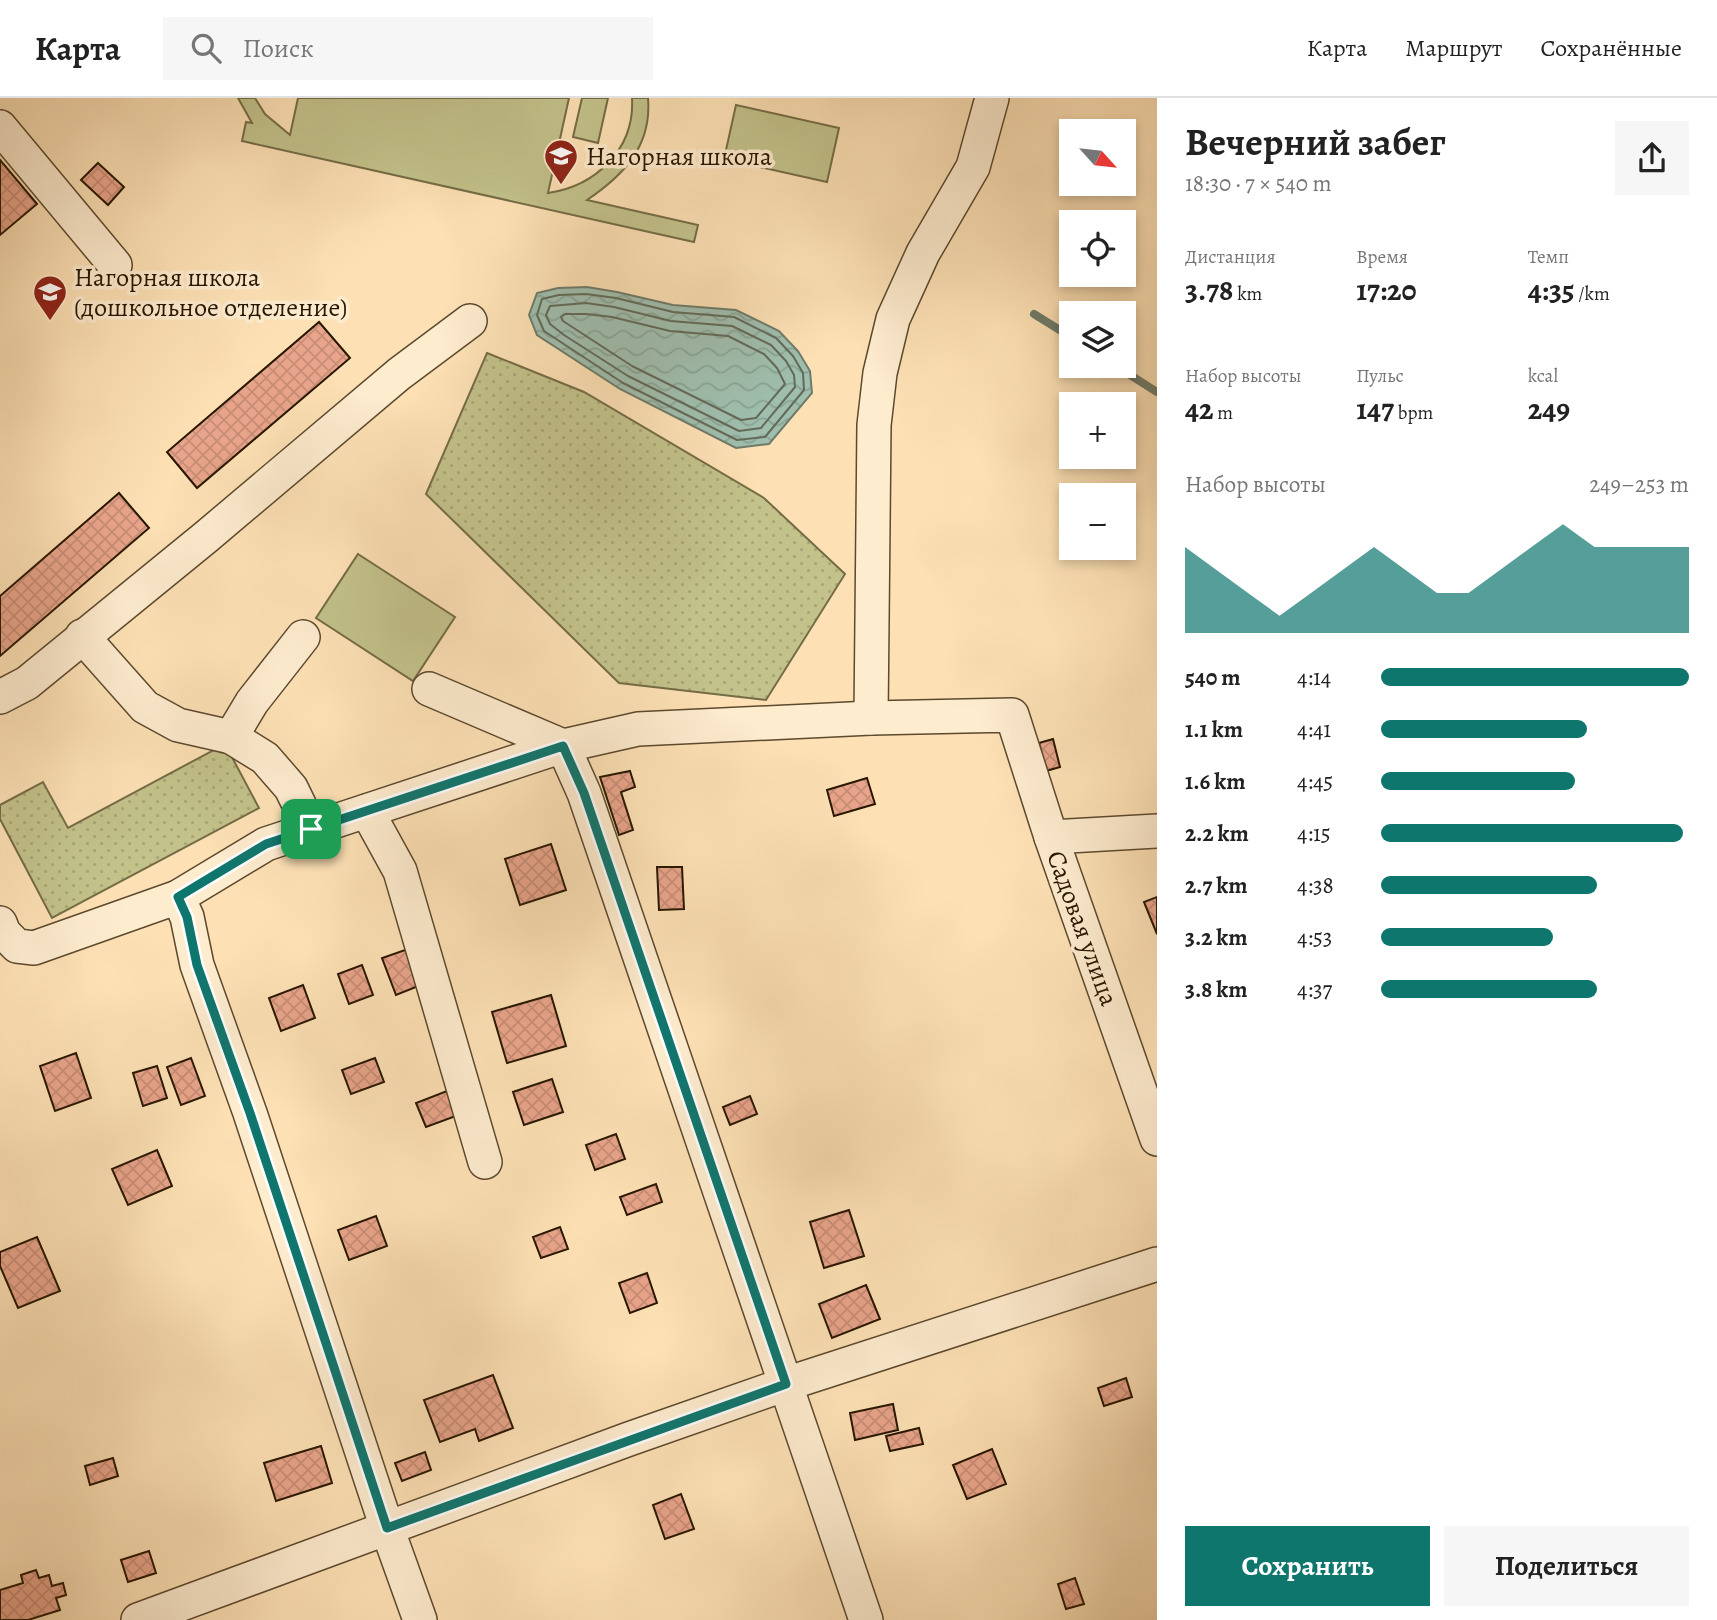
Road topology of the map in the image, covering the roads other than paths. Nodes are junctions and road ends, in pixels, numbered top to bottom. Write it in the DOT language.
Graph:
graph roads {
  1 [pos="992,98"];
  2 [pos="0,127"];
  3 [pos="115,265"];
  4 [pos="470,321"];
  5 [pos="82,636"];
  6 [pos="303,637"];
  7 [pos="429,689"];
  8 [pos="0,697"];
  9 [pos="871,718"];
  10 [pos="231,737"];
  11 [pos="563,746"];
  12 [pos="368,811"];
  13 [pos="311,829"];
  14 [pos="1157,831"];
  15 [pos="1051,837"];
  16 [pos="178,897"];
  17 [pos="0,923"];
  18 [pos="1157,1139"];
  19 [pos="485,1162"];
  20 [pos="1157,1264"];
  21 [pos="786,1384"];
  22 [pos="387,1528"];
  23 [pos="138,1620"];
  24 [pos="420,1620"];
  25 [pos="866,1620"];
  1 -- 9 [label="street"];
  2 -- 3 [label="street"];
  4 -- 5 [label="street"];
  5 -- 8 [label="street"];
  5 -- 10 [label="street"];
  6 -- 10 [label="street"];
  7 -- 11 [label="street"];
  9 -- 11 [label="street"];
  9 -- 15 [label="street, Садовая улица"];
  10 -- 13 [label="street"];
  11 -- 12 [label="street"];
  11 -- 21 [label="street"];
  12 -- 13 [label="street"];
  12 -- 19 [label="street"];
  13 -- 16 [label="street"];
  14 -- 15 [label="street"];
  15 -- 18 [label="street, Садовая улица"];
  16 -- 17 [label="street"];
  16 -- 22 [label="street"];
  20 -- 21 [label="street"];
  21 -- 22 [label="street"];
  21 -- 25 [label="street"];
  22 -- 23 [label="street"];
  22 -- 24 [label="street"];
}
